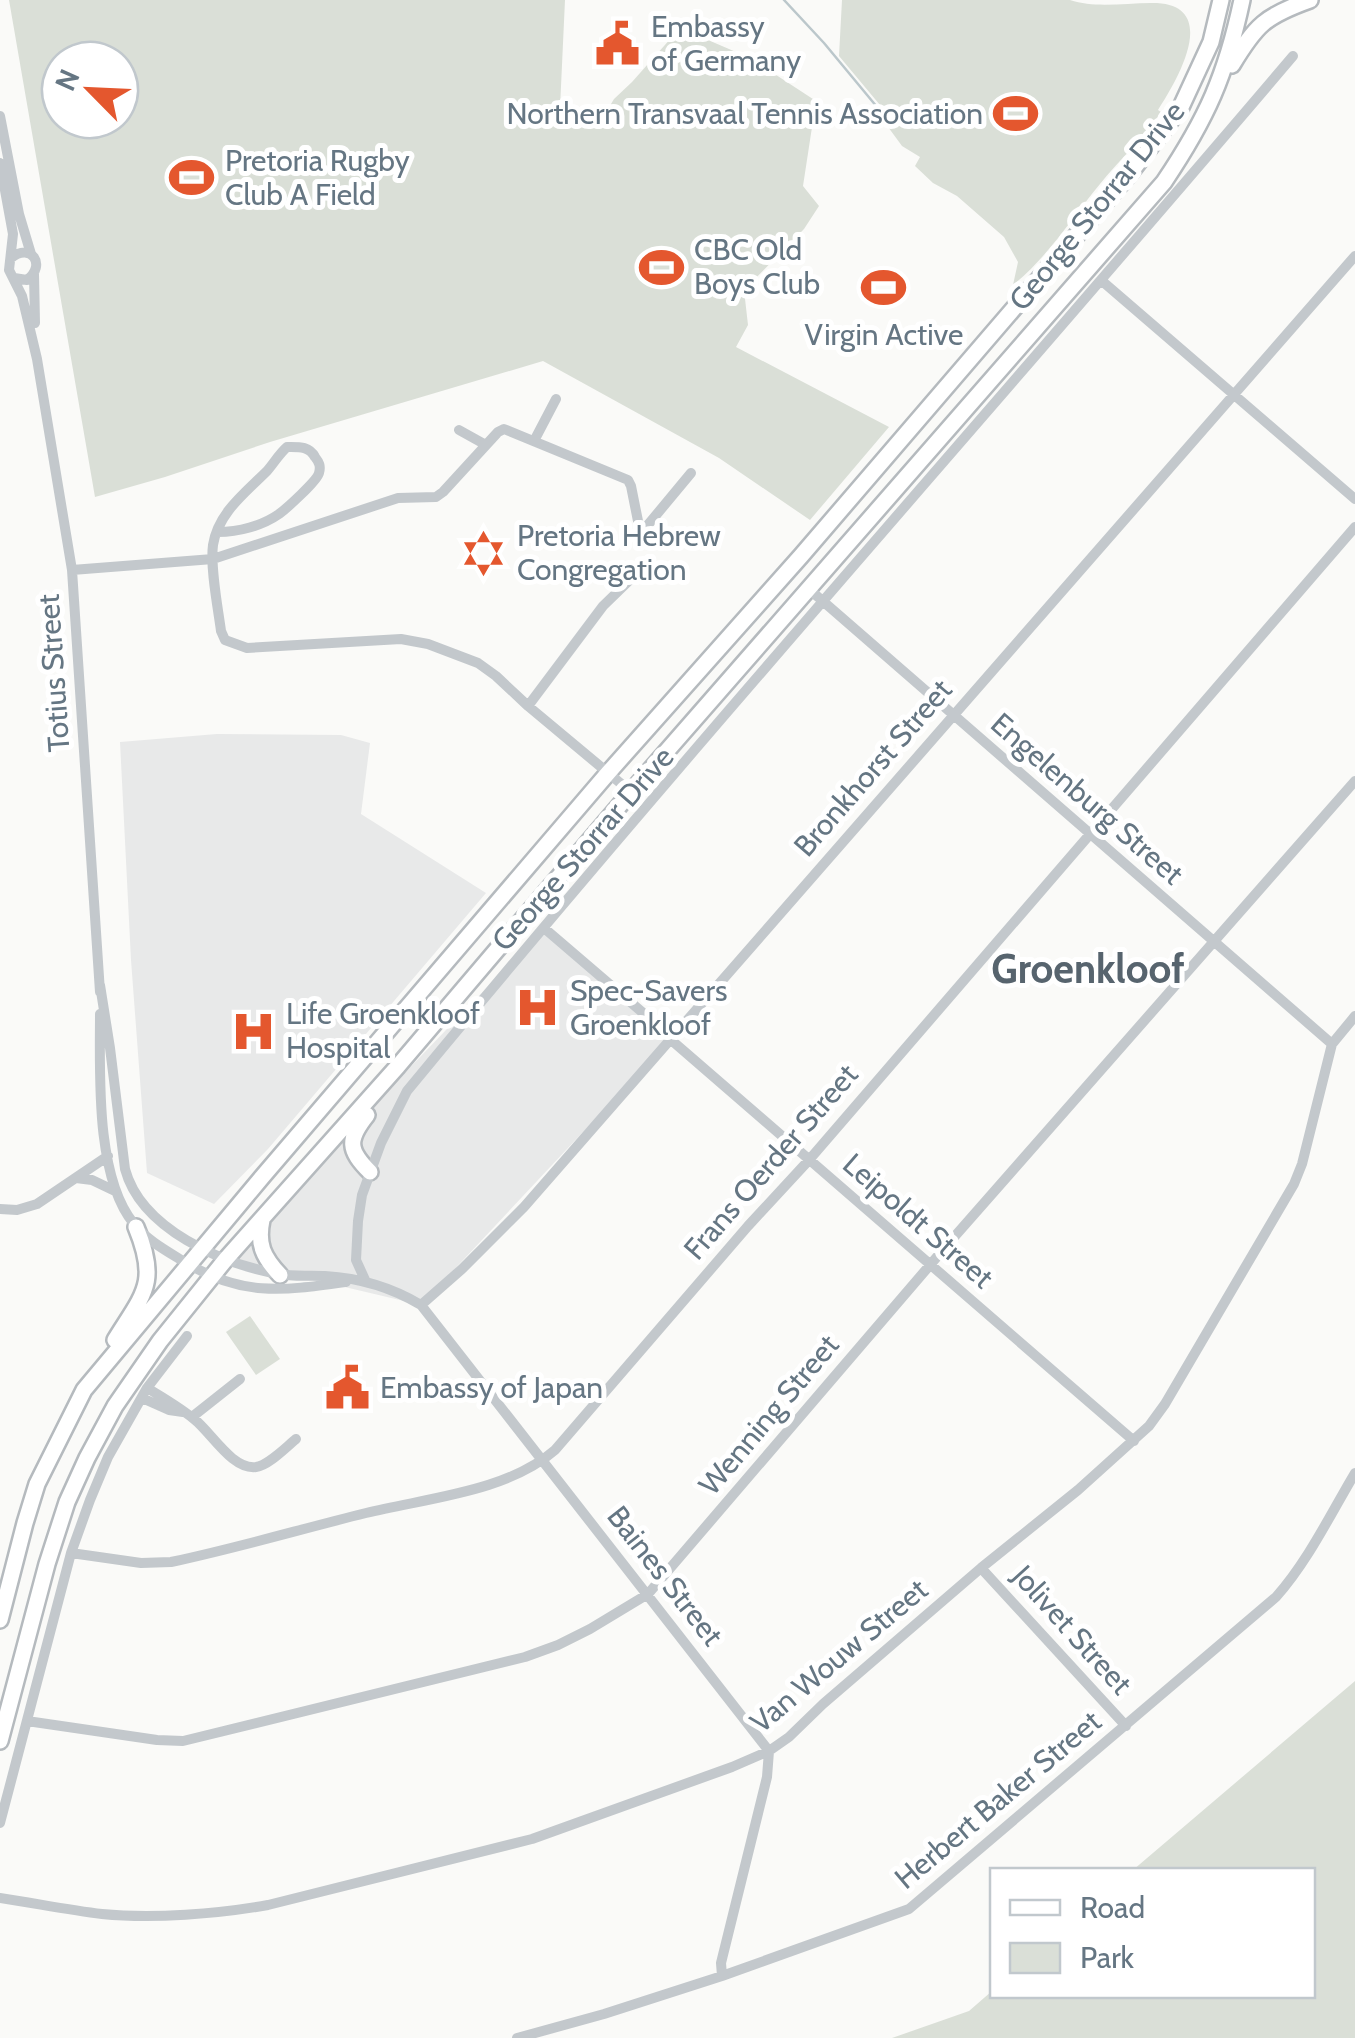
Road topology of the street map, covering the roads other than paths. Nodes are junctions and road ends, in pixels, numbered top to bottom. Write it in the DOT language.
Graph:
graph roads {
  1 [pos="1221,0"];
  2 [pos="1242,0"];
  3 [pos="1310,0"];
  4 [pos="1293,56"];
  5 [pos="1218,89"];
  6 [pos="0,116"];
  7 [pos="0,164"];
  8 [pos="31,254"];
  9 [pos="1355,256"];
  10 [pos="11,258"];
  11 [pos="34,274"];
  12 [pos="14,278"];
  13 [pos="1102,280"];
  14 [pos="37,359"];
  15 [pos="1234,394"];
  16 [pos="556,399"];
  17 [pos="459,430"];
  18 [pos="902,437"];
  19 [pos="940,440"];
  20 [pos="534,441"];
  21 [pos="486,446"];
  22 [pos="691,472"];
  23 [pos="913,472"];
  24 [pos="1355,499"];
  25 [pos="1355,528"];
  26 [pos="218,532"];
  27 [pos="801,556"];
  28 [pos="213,559"];
  29 [pos="72,570"];
  30 [pos="638,572"];
  31 [pos="816,596"];
  32 [pos="710,658"];
  33 [pos="528,706"];
  34 [pos="953,716"];
  35 [pos="608,773"];
  36 [pos="1355,781"];
  37 [pos="632,792"];
  38 [pos="1090,834"];
  39 [pos="544,928"];
  40 [pos="1215,943"];
  41 [pos="100,985"];
  42 [pos="1355,1016"];
  43 [pos="656,1024"];
  44 [pos="670,1039"];
  45 [pos="1332,1044"];
  46 [pos="398,1066"];
  47 [pos="121,1143"];
  48 [pos="107,1157"];
  49 [pos="808,1160"];
  50 [pos="126,1169"];
  51 [pos="370,1172"];
  52 [pos="76,1178"];
  53 [pos="116,1192"];
  54 [pos="0,1209"];
  55 [pos="262,1220"];
  56 [pos="136,1227"];
  57 [pos="202,1248"];
  58 [pos="226,1260"];
  59 [pos="188,1264"];
  60 [pos="931,1264"];
  61 [pos="280,1274"];
  62 [pos="211,1277"];
  63 [pos="362,1281"];
  64 [pos="421,1305"];
  65 [pos="187,1336"];
  66 [pos="240,1379"];
  67 [pos="84,1390"];
  68 [pos="144,1393"];
  69 [pos="188,1415"];
  70 [pos="296,1439"];
  71 [pos="1134,1441"];
  72 [pos="543,1460"];
  73 [pos="1355,1473"];
  74 [pos="71,1553"];
  75 [pos="982,1568"];
  76 [pos="648,1594"];
  77 [pos="0,1620"];
  78 [pos="26,1721"];
  79 [pos="1126,1726"];
  80 [pos="0,1741"];
  81 [pos="768,1751"];
  82 [pos="0,1823"];
  83 [pos="0,1898"];
  84 [pos="722,1976"];
  85 [pos="517,2038"];
  1 -- 18 [label="main road, George Storrar Drive"];
  2 -- 5 [label="main road, George Storrar Drive"];
  3 -- 5 [label="main road"];
  4 -- 13 [label="street, George Storrar Drive"];
  5 -- 19 [label="main road, George Storrar Drive"];
  6 -- 8 [label="street"];
  7 -- 10 [label="street, Totius Street"];
  8 -- 10 [label="street"];
  8 -- 11 [label="street"];
  9 -- 15 [label="street, Bronkhorst Street"];
  10 -- 12 [label="street, Totius Street"];
  11 -- 12 [label="street"];
  11 -- 14 [label="street, Totius Street"];
  12 -- 14 [label="street, Totius Street"];
  13 -- 15 [label="street"];
  13 -- 31 [label="street, George Storrar Drive"];
  14 -- 29 [label="street, Totius Street"];
  15 -- 24 [label="street"];
  15 -- 34 [label="street, Bronkhorst Street"];
  16 -- 20 [label="street"];
  17 -- 21 [label="street"];
  18 -- 19 [label="main road"];
  18 -- 23 [label="main road"];
  18 -- 27 [label="main road, George Storrar Drive"];
  19 -- 23 [label="main road, George Storrar Drive"];
  20 -- 21 [label="street"];
  20 -- 22 [label="street"];
  21 -- 28 [label="street"];
  23 -- 31 [label="main road, George Storrar Drive"];
  25 -- 38 [label="street, Frans Oerder Street"];
  26 -- 26 [label="street"];
  26 -- 28 [label="street"];
  27 -- 31 [label="main road"];
  27 -- 32 [label="main road, George Storrar Drive"];
  28 -- 29 [label="street"];
  28 -- 33 [label="street"];
  29 -- 41 [label="street, Totius Street"];
  30 -- 33 [label="street"];
  31 -- 32 [label="main road"];
  31 -- 34 [label="street, Engelenburg Street"];
  31 -- 37 [label="main road, George Storrar Drive"];
  31 -- 39 [label="street, George Storrar Drive"];
  32 -- 35 [label="main road, George Storrar Drive"];
  33 -- 35 [label="street"];
  34 -- 38 [label="street, Engelenburg Street"];
  34 -- 44 [label="street, Bronkhorst Street"];
  35 -- 37 [label="street"];
  35 -- 57 [label="main road, George Storrar Drive"];
  36 -- 40 [label="street, Wenning Street"];
  37 -- 46 [label="main road, George Storrar Drive"];
  38 -- 40 [label="street, Engelenburg Street"];
  38 -- 49 [label="street, Frans Oerder Street"];
  39 -- 43 [label="street"];
  39 -- 51 [label="street, George Storrar Drive"];
  40 -- 45 [label="street, Engelenburg Street"];
  40 -- 60 [label="street, Wenning Street"];
  41 -- 47 [label="street, Totius Street"];
  41 -- 48 [label="street, Totius Street"];
  42 -- 45 [label="street, Van Wouw Street"];
  44 -- 49 [label="street, Leipoldt Street"];
  44 -- 64 [label="street, Bronkhorst Street"];
  45 -- 71 [label="street, Van Wouw Street"];
  46 -- 51 [label="main road"];
  46 -- 55 [label="main road, George Storrar Drive"];
  47 -- 48 [label="street"];
  47 -- 50 [label="street, Totius Street"];
  48 -- 50 [label="street"];
  48 -- 52 [label="street"];
  48 -- 53 [label="street, Totius Street"];
  49 -- 60 [label="street, Leipoldt Street"];
  49 -- 72 [label="street, Frans Oerder Street"];
  50 -- 57 [label="street, Totius Street"];
  51 -- 63 [label="street, George Storrar Drive"];
  52 -- 53 [label="street"];
  52 -- 54 [label="street"];
  53 -- 56 [label="street, Totius Street"];
  55 -- 58 [label="main road, George Storrar Drive"];
  55 -- 61 [label="main road"];
  56 -- 59 [label="street, Totius Street"];
  56 -- 67 [label="main road"];
  57 -- 58 [label="street, Totius Street"];
  57 -- 59 [label="main road, George Storrar Drive"];
  58 -- 61 [label="street, Baines Street"];
  58 -- 62 [label="main road, George Storrar Drive"];
  59 -- 62 [label="street, Totius Street"];
  59 -- 67 [label="main road, George Storrar Drive"];
  60 -- 71 [label="street, Leipoldt Street"];
  60 -- 76 [label="street, Wenning Street"];
  61 -- 63 [label="street, Baines Street"];
  62 -- 63 [label="street, Baines Street"];
  62 -- 80 [label="main road, George Storrar Drive"];
  63 -- 64 [label="street, Baines Street"];
  64 -- 72 [label="street, Baines Street"];
  65 -- 68 [label="street"];
  66 -- 69 [label="street"];
  67 -- 77 [label="main road, George Storrar Drive"];
  68 -- 69 [label="street"];
  68 -- 74 [label="street"];
  69 -- 70 [label="street"];
  71 -- 75 [label="street, Van Wouw Street"];
  72 -- 74 [label="street, Frans Oerder Street"];
  72 -- 76 [label="street, Baines Street"];
  73 -- 79 [label="street, Herbert Baker Street"];
  74 -- 78 [label="street"];
  75 -- 79 [label="street, Jolivet Street"];
  75 -- 81 [label="street, Van Wouw Street"];
  76 -- 78 [label="street, Wenning Street"];
  76 -- 81 [label="street, Baines Street"];
  78 -- 82 [label="street"];
  79 -- 84 [label="street, Herbert Baker Street"];
  81 -- 83 [label="street, Van Wouw Street"];
  81 -- 84 [label="street"];
  84 -- 85 [label="street, Herbert Baker Street"];
}
